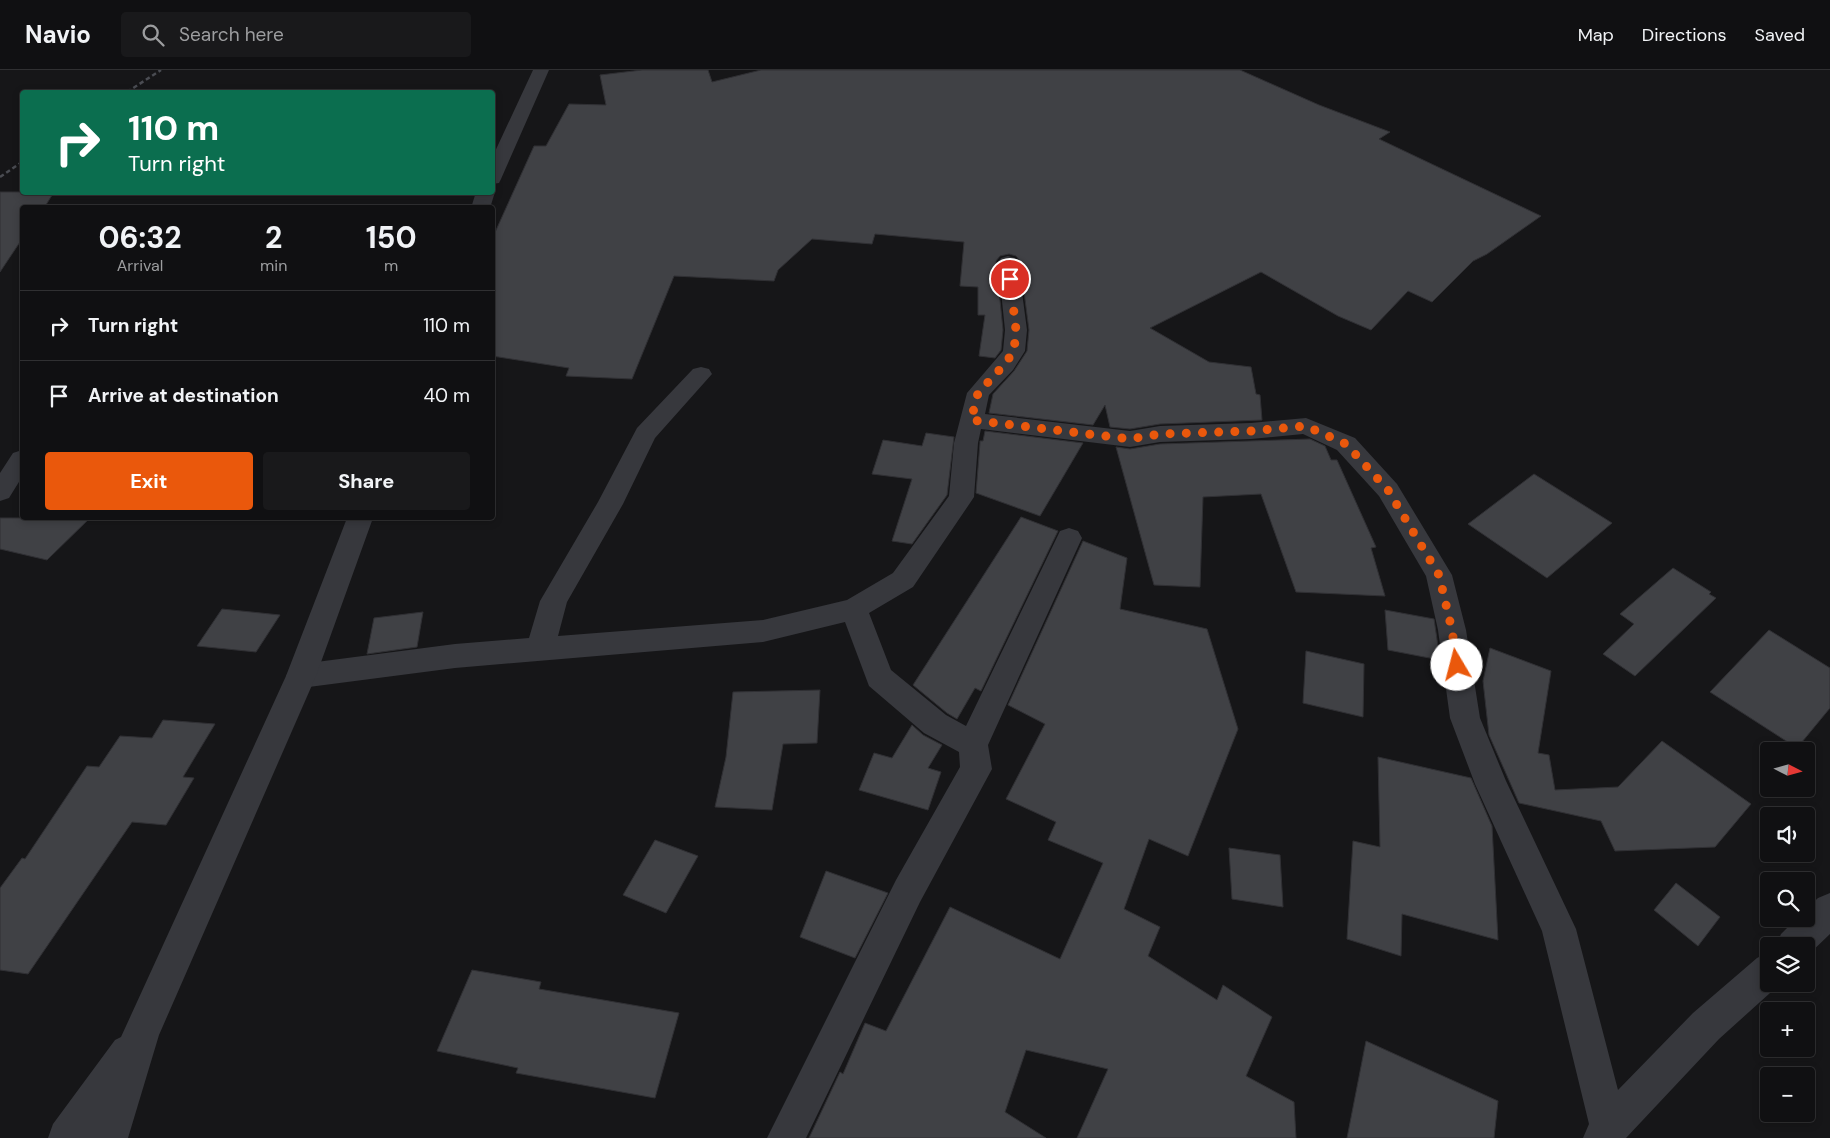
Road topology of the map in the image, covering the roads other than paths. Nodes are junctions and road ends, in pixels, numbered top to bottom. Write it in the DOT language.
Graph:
graph roads {
  1 [pos="541,70"];
  2 [pos="495,172"];
  3 [pos="1008,262"];
  4 [pos="701,374"];
  5 [pos="971,420"];
  6 [pos="20,462"];
  7 [pos="0,492"];
  8 [pos="359,520"];
  9 [pos="1069,538"];
  10 [pos="854,609"];
  11 [pos="540,649"];
  12 [pos="301,676"];
  13 [pos="973,746"];
  14 [pos="1830,910"];
  15 [pos="1802,937"];
  16 [pos="1760,978"];
  17 [pos="141,1033"];
  18 [pos="1606,1133"];
  19 [pos="67,1138"];
  20 [pos="109,1138"];
  21 [pos="786,1138"];
  1 -- 2 [label="street"];
  3 -- 5 [label="street"];
  4 -- 11 [label="street"];
  5 -- 10 [label="street"];
  5 -- 18 [label="street"];
  6 -- 7 [label="street"];
  8 -- 12 [label="street"];
  9 -- 13 [label="street"];
  10 -- 11 [label="street"];
  10 -- 13 [label="street"];
  11 -- 12 [label="street"];
  12 -- 17 [label="street"];
  13 -- 21 [label="street"];
  14 -- 15 [label="street"];
  16 -- 18 [label="street"];
  17 -- 19 [label="street"];
  17 -- 20 [label="street"];
}
